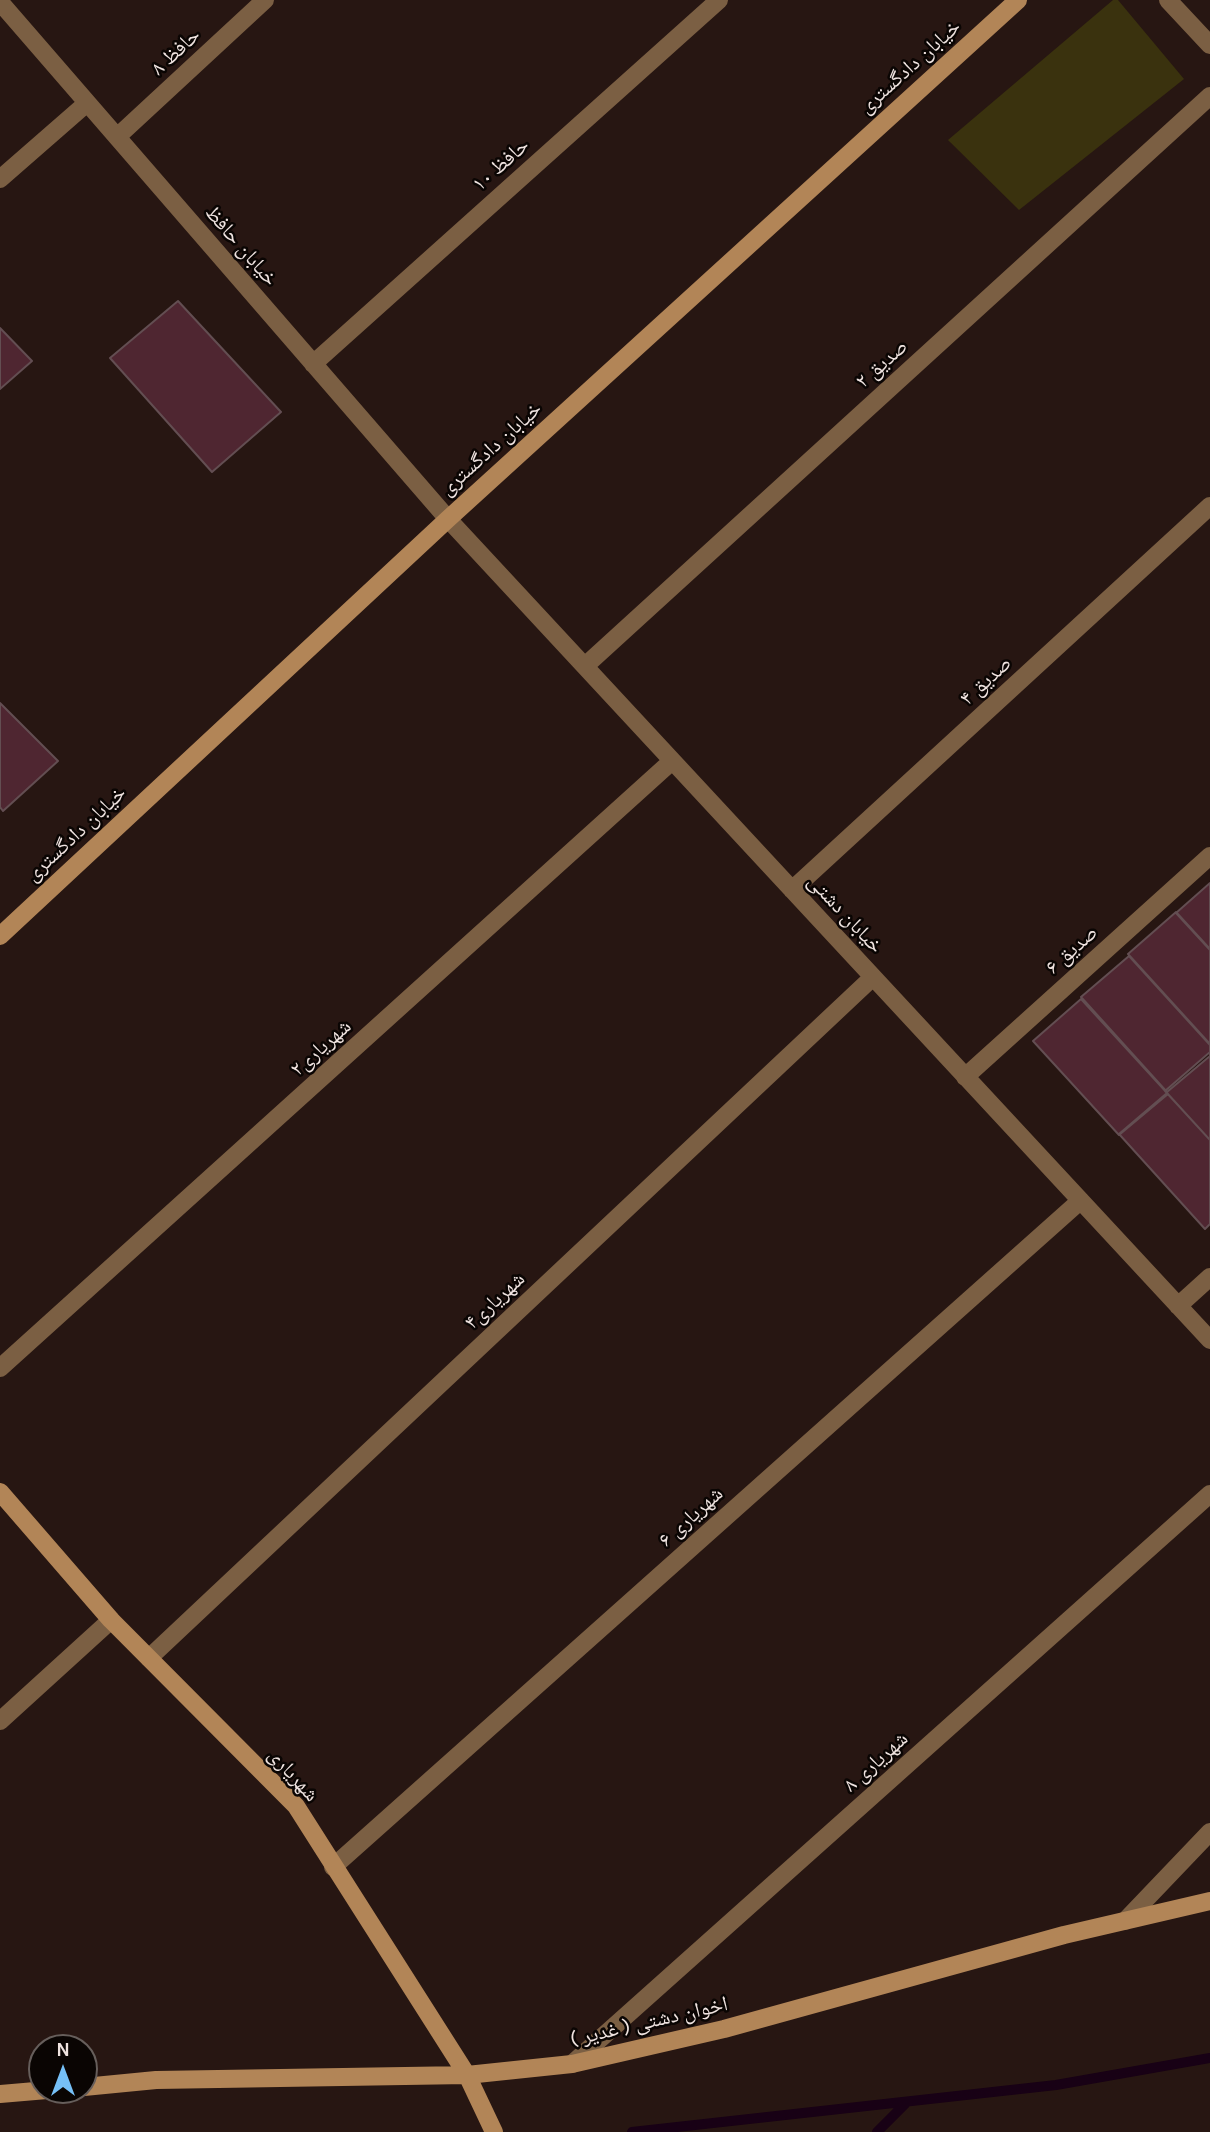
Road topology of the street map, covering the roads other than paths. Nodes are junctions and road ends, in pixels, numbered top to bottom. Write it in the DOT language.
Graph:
graph roads {
  1 [pos="265,0"];
  2 [pos="719,0"];
  3 [pos="1018,0"];
  4 [pos="1168,0"];
  5 [pos="0,2"];
  6 [pos="1210,46"];
  7 [pos="1210,96"];
  8 [pos="87,103"];
  9 [pos="117,137"];
  10 [pos="0,179"];
  11 [pos="313,364"];
  12 [pos="1210,506"];
  13 [pos="448,519"];
  14 [pos="585,666"];
  15 [pos="672,761"];
  16 [pos="1210,856"];
  17 [pos="792,890"];
  18 [pos="0,936"];
  19 [pos="873,978"];
  20 [pos="965,1077"];
  21 [pos="1080,1202"];
  22 [pos="1210,1277"];
  23 [pos="1178,1306"];
  24 [pos="1210,1340"];
  25 [pos="0,1368"];
  26 [pos="0,1492"];
  27 [pos="1210,1494"];
  28 [pos="111,1620"];
  29 [pos="149,1658"];
  30 [pos="0,1721"];
  31 [pos="1210,1832"];
  32 [pos="333,1867"];
  33 [pos="1210,1901"];
  34 [pos="1125,1921"];
  35 [pos="572,2064"];
  36 [pos="467,2075"];
  37 [pos="98,2086"];
  38 [pos="28,2092"];
  39 [pos="0,2094"];
  40 [pos="494,2132"];
  1 -- 9 [label="street, حافظ ۸"];
  2 -- 11 [label="street, حافظ ۱۰"];
  3 -- 13 [label="main road, خیابان دادگستری"];
  4 -- 6 [label="street"];
  5 -- 8 [label="street, خیابان حافظ"];
  7 -- 14 [label="street, صدیق ۲"];
  8 -- 9 [label="street, خیابان حافظ"];
  8 -- 10 [label="street"];
  9 -- 11 [label="street, خیابان حافظ"];
  11 -- 13 [label="street, خیابان حافظ"];
  12 -- 17 [label="street, صدیق ۴"];
  13 -- 14 [label="street, خیابان دشتی"];
  13 -- 18 [label="main road, خیابان دادگستری"];
  14 -- 15 [label="street, خیابان دشتی"];
  15 -- 17 [label="street, خیابان دشتی"];
  15 -- 25 [label="street, شهریاری۲"];
  16 -- 20 [label="street, صدیق ۶"];
  17 -- 19 [label="street, خیابان دشتی"];
  19 -- 20 [label="street, خیابان دشتی"];
  19 -- 29 [label="street, شهریاری۴"];
  20 -- 21 [label="street, خیابان دشتی"];
  21 -- 23 [label="street, خیابان دشتی"];
  21 -- 32 [label="street, شهریاری ۶"];
  22 -- 23 [label="street"];
  23 -- 24 [label="street, خیابان دشتی"];
  26 -- 28 [label="main road, شهریاری"];
  27 -- 35 [label="street, شهریاری ۸"];
  28 -- 29 [label="main road, شهریاری"];
  28 -- 30 [label="street"];
  29 -- 32 [label="main road, شهریاری"];
  31 -- 34 [label="street"];
  32 -- 36 [label="main road, شهریاری"];
  33 -- 34 [label="main road, اخوان دشتی ( غدیر )"];
  34 -- 35 [label="main road, اخوان دشتی ( غدیر )"];
  35 -- 36 [label="main road, اخوان دشتی ( غدیر )"];
  36 -- 37 [label="main road, اخوان دشتی ( غدیر )"];
  36 -- 40 [label="main road, شهریاری"];
  38 -- 39 [label="main road"];
}
